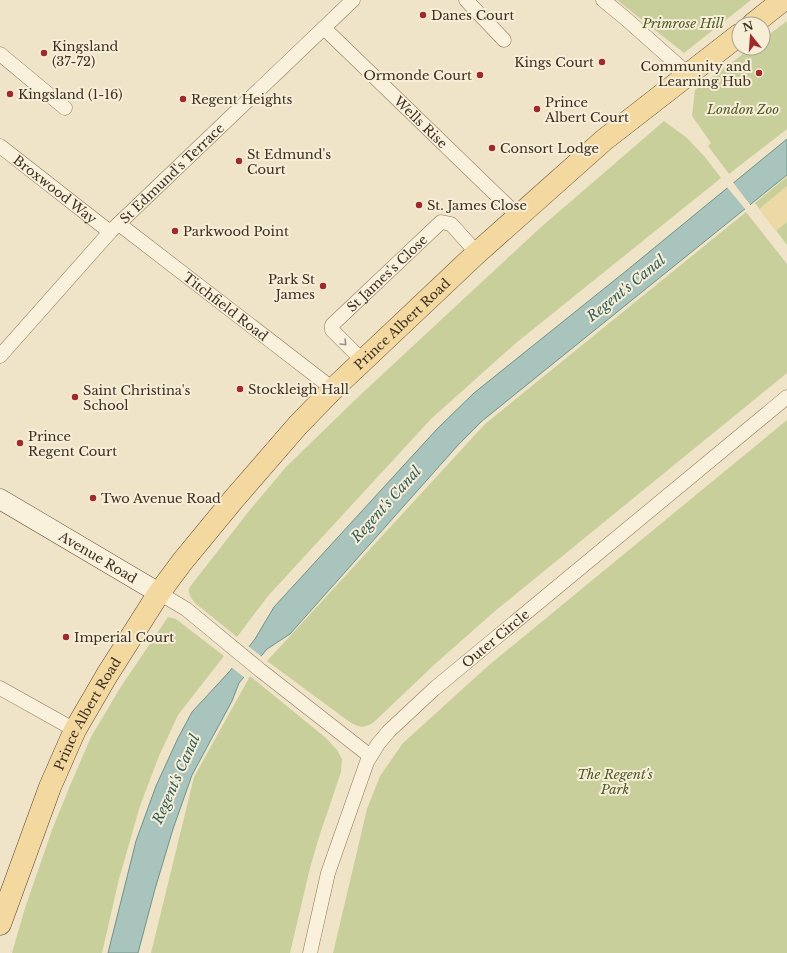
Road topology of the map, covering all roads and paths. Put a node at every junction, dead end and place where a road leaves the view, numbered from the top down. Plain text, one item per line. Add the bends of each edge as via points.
1 (353, 0) edge
2 (466, 0) edge
3 (603, 0) edge
4 (783, 0) edge
5 (763, 16) edge
6 (324, 28) junction
7 (504, 40) dead end
8 (731, 41) edge
9 (0, 54) edge
10 (688, 74) junction
11 (65, 108) dead end
12 (0, 146) edge
13 (518, 216) junction
14 (114, 228) junction
15 (477, 253) junction
16 (0, 356) edge
17 (362, 360) junction
18 (333, 388) junction
19 (787, 397) edge
20 (0, 499) edge
21 (159, 594) junction
22 (0, 688) edge
23 (75, 730) junction
24 (370, 756) junction
25 (0, 924) edge
26 (310, 953) edge

1 - 6 street, St Edmund's Terrace
2 - 7 street
3 - 10 street
4 - 5 main road
6 - 13 street, Wells Rise
6 - 14 street, St Edmund's Terrace
8 - 10 main road, Prince Albert Road
9 - 11 street
10 - 13 main road, Prince Albert Road via 604,140
12 - 14 street, Broxwood Way
13 - 15 main road, Prince Albert Road
14 - 16 street, St Edmund's Terrace
14 - 18 street, Titchfield Road
15 - 17 main road, Prince Albert Road
15 -> 17 street, St James's Close via 451,224 441,222 435,227 332,325 332,330
17 - 18 main road, Prince Albert Road
18 - 21 main road, Prince Albert Road via 233,500
19 - 24 street, Outer Circle via 434,688 389,730
20 - 21 main road, Avenue Road
21 - 23 main road, Prince Albert Road
21 - 24 street, Avenue Road via 186,609 289,694
22 - 23 street
23 - 25 main road, Prince Albert Road via 50,786
24 - 26 street, Outer Circle via 328,873

